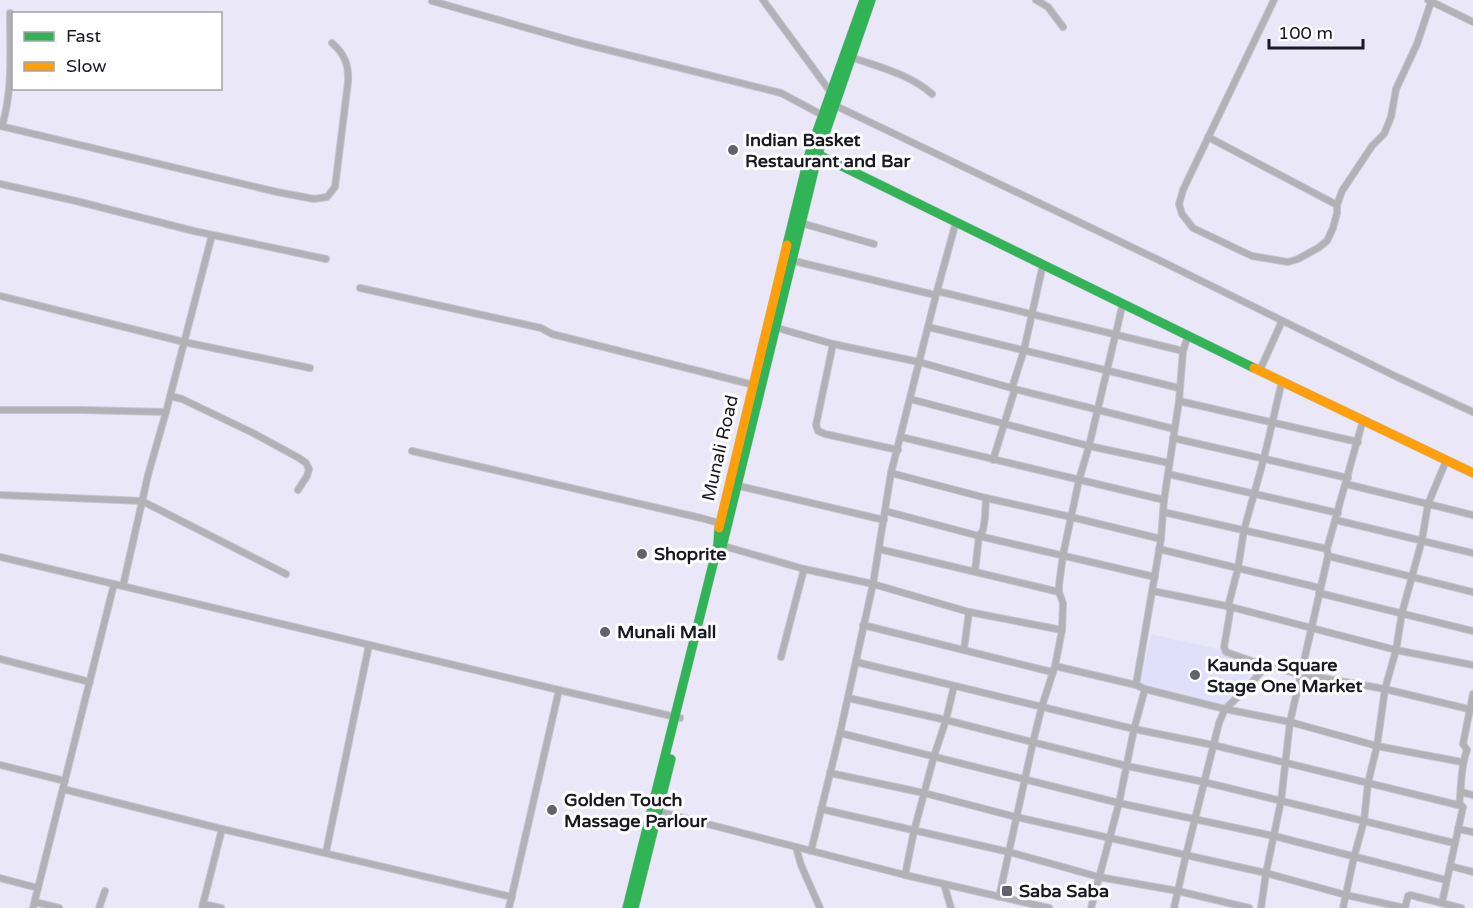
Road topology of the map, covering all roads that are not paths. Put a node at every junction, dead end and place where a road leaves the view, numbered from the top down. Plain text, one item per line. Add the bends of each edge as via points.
1 (763, 0) edge
2 (864, 0) edge
3 (871, 0) edge
4 (1036, 0) edge
5 (1274, 0) edge
6 (1430, 1) edge
7 (432, 2) edge
8 (10, 13) dead end
9 (1473, 22) edge
10 (1063, 27) dead end
11 (333, 43) dead end
12 (851, 57) junction
13 (932, 94) dead end
14 (833, 98) junction
15 (826, 117) junction
16 (1, 126) edge
17 (1208, 136) junction
18 (814, 152) junction
19 (0, 184) edge
20 (1337, 204) junction
21 (956, 222) junction
22 (801, 223) junction
23 (212, 235) junction
24 (874, 244) dead end
25 (788, 259) junction
26 (326, 260) dead end
27 (1043, 264) junction
28 (360, 288) dead end
29 (936, 293) junction
30 (0, 297) edge
31 (1123, 303) junction
32 (1031, 314) junction
33 (1282, 321) junction
34 (771, 327) junction
35 (928, 327) junction
36 (1116, 334) junction
37 (1188, 336) junction
38 (184, 342) junction
39 (833, 344) junction
40 (1024, 350) junction
41 (1183, 351) junction
42 (919, 362) junction
43 (310, 368) dead end
44 (1107, 370) junction
45 (1260, 370) junction
46 (1282, 381) junction
47 (756, 386) junction
48 (1013, 388) junction
49 (1179, 388) junction
50 (170, 396) junction
51 (910, 399) junction
52 (1179, 401) junction
53 (1098, 409) junction
54 (0, 410) edge
55 (1473, 411) edge
56 (166, 412) junction
57 (1364, 420) junction
58 (1272, 422) junction
59 (1004, 423) junction
60 (1174, 429) junction
61 (901, 437) junction
62 (1173, 438) junction
63 (1358, 442) junction
64 (1089, 446) junction
65 (898, 450) junction
66 (412, 451) dead end
67 (1264, 458) junction
68 (993, 460) junction
69 (1446, 461) junction
70 (1169, 463) junction
71 (891, 473) junction
72 (1473, 473) edge
73 (1168, 474) junction
74 (1079, 480) junction
75 (1347, 481) junction
76 (733, 485) junction
77 (298, 490) dead end
78 (1254, 494) junction
79 (0, 495) edge
80 (986, 498) junction
81 (1164, 500) junction
82 (142, 501) junction
83 (1428, 504) junction
84 (885, 511) junction
85 (1163, 512) junction
86 (1338, 513) junction
87 (1473, 515) edge
88 (1071, 517) junction
89 (884, 520) junction
90 (1336, 520) junction
91 (719, 523) junction
92 (1244, 530) junction
93 (980, 536) junction
94 (1161, 539) junction
95 (1422, 540) junction
96 (720, 545) junction
97 (879, 549) junction
98 (1159, 549) junction
99 (1328, 552) junction
100 (1473, 553) edge
101 (1064, 555) junction
102 (0, 557) edge
103 (1238, 568) junction
104 (804, 569) junction
105 (975, 572) junction
106 (286, 574) dead end
107 (1155, 577) junction
108 (1412, 577) junction
109 (114, 584) junction
110 (873, 584) junction
111 (123, 586) junction
112 (1319, 590) junction
113 (1153, 591) junction
114 (1059, 592) junction
115 (1473, 592) edge
116 (1230, 607) junction
117 (969, 612) junction
118 (1402, 613) junction
119 (863, 625) junction
120 (1311, 627) junction
121 (1062, 630) junction
122 (1473, 631) edge
123 (369, 645) junction
124 (964, 649) junction
125 (1396, 650) junction
126 (781, 657) dead end
127 (0, 659) edge
128 (856, 663) junction
129 (1266, 666) junction
130 (1473, 666) edge
131 (1054, 669) junction
132 (1300, 674) junction
133 (90, 682) junction
134 (1136, 685) junction
135 (954, 686) junction
136 (1144, 689) junction
137 (1385, 689) junction
138 (559, 690) junction
139 (1473, 694) edge
140 (848, 698) junction
141 (1042, 706) junction
142 (1225, 709) junction
143 (1471, 709) edge
144 (677, 717) junction
145 (946, 720) junction
146 (1290, 722) junction
147 (1134, 729) junction
148 (840, 733) junction
149 (1033, 742) junction
150 (1213, 745) junction
151 (1377, 746) junction
152 (1470, 750) edge
153 (934, 756) junction
154 (1462, 762) junction
155 (1286, 763) junction
156 (0, 765) edge
157 (1127, 766) junction
158 (830, 772) junction
159 (1024, 780) junction
160 (65, 781) junction
161 (1204, 782) junction
162 (1368, 783) junction
163 (63, 789) junction
164 (1461, 792) junction
165 (924, 793) junction
166 (1473, 795) edge
167 (1281, 801) junction
168 (1119, 803) junction
169 (1459, 805) junction
170 (821, 809) junction
171 (654, 811) junction
172 (1016, 817) junction
173 (1195, 820) junction
174 (1364, 821) junction
175 (222, 829) junction
176 (1458, 829) junction
177 (914, 831) junction
178 (1473, 832) edge
179 (1274, 836) junction
180 (1110, 838) junction
181 (1454, 843) junction
182 (796, 847) junction
183 (811, 851) junction
184 (326, 852) junction
185 (1009, 852) junction
186 (1186, 855) junction
187 (1354, 857) junction
188 (1450, 866) junction
189 (1473, 872) edge
190 (1266, 873) junction
191 (905, 875) junction
192 (1099, 876) junction
193 (0, 878) edge
194 (1446, 880) junction
195 (944, 884) junction
196 (38, 888) junction
197 (105, 891) dead end
198 (1178, 891) junction
199 (1346, 895) junction
200 (512, 897) junction
201 (999, 897) junction
202 (1442, 903) junction
203 (34, 905) edge
204 (203, 906) edge
205 (59, 908) edge
206 (99, 908) edge
207 (221, 908) edge
208 (509, 908) edge
209 (627, 908) edge
210 (634, 908) edge
211 (820, 908) edge
212 (951, 908) edge
213 (1049, 908) edge
214 (1091, 908) edge
215 (1174, 908) edge
216 (1248, 908) edge
217 (1261, 908) edge
218 (1343, 908) edge
219 (1461, 908) edge

1 - 14 street
2 - 14 main road, Munali Road
3 - 12 main road, Munali Road
4 - 10 street via 1048,7
5 - 17 street
6 - 9 street
6 - 20 street via 1417,44 1396,89 1392,117 1384,134 1345,185
7 - 15 street via 781,93
8 - 16 street via 7,101
11 - 16 street via 344,57 349,73 335,187 327,197 314,199 277,192
12 - 13 street via 911,79
12 - 14 main road, Munali Road
14 - 15 main road, Munali Road
14 - 33 street
15 - 18 main road, Munali Road
17 - 20 street
17 - 20 street via 1179,204 1193,228 1252,256 1288,262 1327,241
18 - 21 main road
18 - 22 main road, Munali Road
18 - 25 main road, Munali Road
19 - 23 street
21 - 27 main road
21 - 29 street
22 - 24 street
22 - 25 main road, Munali Road
23 - 26 street
23 - 38 street
25 - 29 street
25 - 34 main road, Munali Road
27 - 31 main road
27 - 32 street
28 - 47 street via 541,328
29 - 32 street
29 - 35 street
30 - 38 street
31 - 36 street
31 - 37 main road
32 - 36 street
32 - 40 street
33 - 45 street
33 - 55 street
34 - 39 street
34 - 47 main road, Munali Road
35 - 40 street
35 - 42 street
36 - 41 street
36 - 44 street
37 - 41 street
37 - 45 main road
38 - 43 street
38 - 50 street
39 - 42 street
39 - 65 street via 818,431
40 - 44 street
40 - 48 street
41 - 49 street
42 - 48 street
42 - 51 street
44 - 49 street
44 - 53 street
45 - 46 main road
46 - 57 main road
46 - 58 street
47 - 76 main road, Munali Road
48 - 53 street
48 - 59 street
49 - 52 street
50 - 56 street
50 - 77 street via 253,433 306,463 307,476
51 - 59 street
51 - 61 street
52 - 58 street
52 - 60 street
53 - 60 street
53 - 64 street
54 - 56 street
56 - 82 street
57 - 63 street
57 - 69 main road
58 - 63 street
58 - 67 street
59 - 64 street
59 - 68 street
60 - 62 street
61 - 65 street
61 - 68 street
62 - 67 street
62 - 70 street
63 - 75 street
64 - 70 street
64 - 74 street
65 - 71 street
66 - 91 street
67 - 75 street
67 - 78 street
68 - 74 street
69 - 72 main road
69 - 83 street
70 - 73 street
71 - 80 street
71 - 84 street
73 - 78 street
73 - 81 street
74 - 81 street
74 - 88 street
75 - 83 street
75 - 86 street
76 - 89 street
76 - 91 main road, Munali Road
76 - 96 main road, Munali Road
78 - 86 street
78 - 92 street
79 - 82 street
80 - 88 street
80 - 93 street
81 - 85 street
82 - 106 street
82 - 111 street
83 - 87 street
83 - 95 street
84 - 89 street
84 - 93 street
85 - 92 street
85 - 94 street
86 - 90 street
88 - 94 street
88 - 101 street
89 - 97 street
90 - 95 street
90 - 99 street
91 - 96 main road, Munali Road
92 - 99 street
92 - 103 street
93 - 101 street
93 - 105 street
94 - 98 street
95 - 100 street
95 - 108 street
96 - 104 street
96 - 144 main road, Munali Road
97 - 105 street
97 - 110 street
98 - 103 street
98 - 107 street
99 - 108 street
99 - 112 street
101 - 107 street
101 - 114 street
102 - 109 street
103 - 112 street
103 - 116 street
104 - 110 street
104 - 126 street
105 - 114 street
107 - 113 street
108 - 115 street
108 - 118 street
109 - 111 street
109 - 133 street
110 - 117 street
110 - 119 street
111 - 123 street
112 - 118 street
112 - 120 street
113 - 116 street
113 - 134 street
114 - 121 street via 1063,603
116 - 120 street
116 - 129 street via 1226,652
117 - 121 street
117 - 124 street
118 - 122 street
118 - 125 street
119 - 124 street
119 - 128 street
120 - 125 street
120 - 132 street
121 - 131 street
123 - 138 street
123 - 184 street
124 - 131 street
125 - 130 street
125 - 137 street
127 - 133 street
128 - 135 street
128 - 140 street
129 - 132 street
129 - 142 street
131 - 134 street
131 - 141 street
132 - 137 street
132 - 146 street
133 - 160 street
134 - 136 street
135 - 141 street
135 - 145 street
136 - 142 street
136 - 147 street
137 - 143 street
137 - 151 street
138 - 144 street
138 - 200 street
139 - 143 street
140 - 145 street
140 - 148 street
141 - 147 street
141 - 149 street
142 - 146 street
142 - 150 street
143 - 152 street via 1463,745
144 - 171 main road, Munali Road
145 - 149 street
145 - 153 street
146 - 151 street
146 - 155 street
147 - 150 street
147 - 157 street
148 - 153 street
148 - 158 street
149 - 157 street
149 - 159 street
150 - 155 street
150 - 161 street
151 - 154 street
151 - 162 street
152 - 154 street
153 - 159 street
153 - 165 street
154 - 164 street
155 - 162 street
155 - 167 street
156 - 160 street
157 - 161 street
157 - 168 street
158 - 165 street
158 - 170 street
159 - 168 street
159 - 172 street
160 - 163 street
161 - 167 street
161 - 173 street
162 - 169 street
162 - 174 street
163 - 175 street
163 - 196 street
164 - 166 street
164 - 169 street
165 - 172 street
165 - 177 street
167 - 174 street
167 - 179 street
168 - 173 street
168 - 180 street
169 - 176 street via 1463,807
170 - 177 street
170 - 183 street
171 - 182 street
171 - 209 main road, Munali Road
171 - 210 main road, Munali Road
172 - 180 street
172 - 185 street
173 - 179 street
173 - 186 street
174 - 181 street
174 - 187 street
175 - 184 street
175 - 204 street
176 - 178 street
176 - 181 street
177 - 185 street
177 - 191 street
179 - 187 street
179 - 190 street
180 - 186 street
180 - 192 street
181 - 188 street
182 - 183 street
182 - 211 street
183 - 191 street
184 - 200 street
185 - 192 street
185 - 201 street
186 - 190 street
186 - 198 street
187 - 194 street
187 - 199 street
188 - 189 street
188 - 194 street
190 - 199 street
190 - 217 street
191 - 195 street
192 - 198 street
192 - 214 street
193 - 196 street
194 - 202 street
195 - 201 street
195 - 212 street
196 - 203 street
197 - 206 street
198 - 215 street
198 - 216 street
199 - 202 street via 1405,908 1410,895
199 - 218 street
200 - 208 street
201 - 213 street
202 - 219 street
203 - 205 street
204 - 207 street

